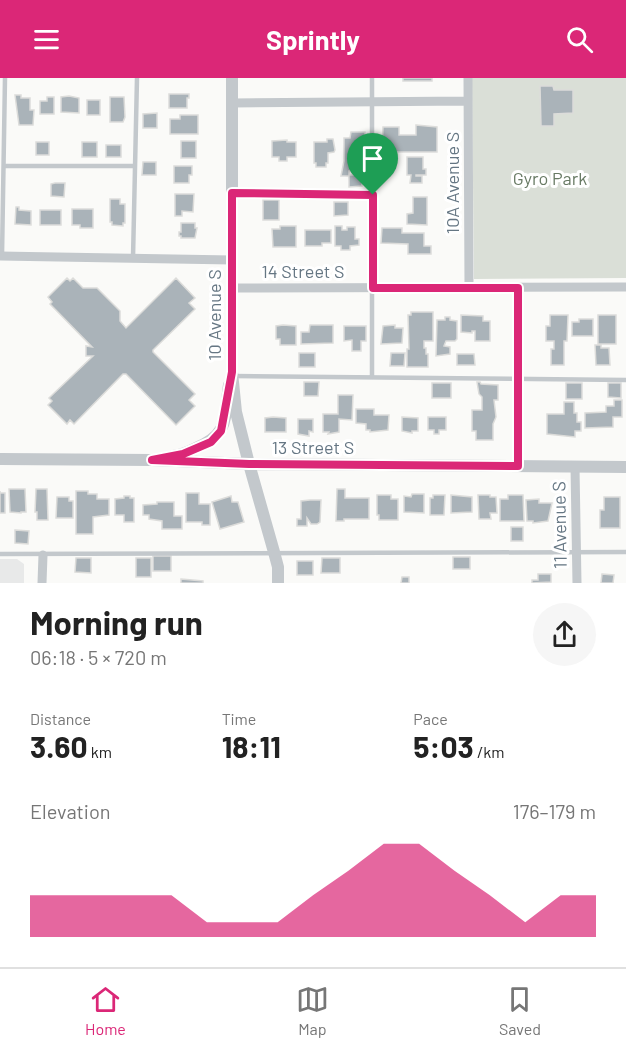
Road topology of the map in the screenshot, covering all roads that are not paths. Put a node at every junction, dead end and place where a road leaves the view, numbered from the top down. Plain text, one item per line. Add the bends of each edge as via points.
1 (5, 78) edge
2 (137, 78) edge
3 (232, 78) edge
4 (372, 78) edge
5 (468, 78) edge
6 (468, 101) junction
7 (372, 102) junction
8 (232, 103) junction
9 (4, 166) junction
10 (135, 166) junction
11 (232, 193) junction
12 (373, 195) junction
13 (1, 256) edge
14 (133, 258) junction
15 (232, 260) junction
16 (469, 287) junction
17 (626, 287) edge
18 (232, 288) junction
19 (373, 288) junction
20 (518, 288) junction
21 (232, 374) junction
22 (372, 377) junction
23 (518, 378) junction
24 (626, 380) edge
25 (0, 459) edge
26 (152, 460) junction
27 (249, 464) junction
28 (518, 466) junction
29 (575, 467) junction
30 (626, 467) edge
31 (274, 552) junction
32 (576, 552) junction
33 (626, 552) edge
34 (0, 554) edge
35 (43, 555) junction
36 (42, 583) edge
37 (278, 583) edge
38 (577, 583) edge

1 - 9 lane
2 - 10 lane
3 - 8 street, 10 Avenue S
4 - 7 lane
5 - 6 street, 10A Avenue S
6 - 7 street
6 - 16 street, 10A Avenue S
7 - 8 street
7 - 12 lane
8 - 11 street, 10 Avenue S
9 - 10 lane
9 - 13 lane
10 - 14 lane
11 - 12 lane
11 - 15 street, 10 Avenue S
12 - 19 lane
13 - 14 street
14 - 15 street
15 - 18 street, 10 Avenue S
16 - 19 street, 14 Street S
16 - 20 street, 14 Street S
17 - 20 street, 14 Street S
18 - 19 street, 14 Street S
18 - 21 street, 10 Avenue S
19 - 22 lane
20 - 23 street
21 - 22 lane
21 - 26 street via 221,431 211,442 183,454
21 - 27 street, 10 Avenue S via 236,412
22 - 23 lane
23 - 24 lane
23 - 28 street
25 - 26 street, 13 Street S
26 - 27 street, 13 Street S
27 - 28 street, 13 Street S
27 - 31 street, 10 Avenue S
28 - 29 street, 13 Street S
29 - 30 street, 13 Street S
29 - 32 street, 11 Avenue S
31 - 32 lane
31 - 35 lane
31 - 37 street, 10 Avenue S
32 - 33 lane
32 - 38 street, 11 Avenue S
34 - 35 lane
35 - 36 street

